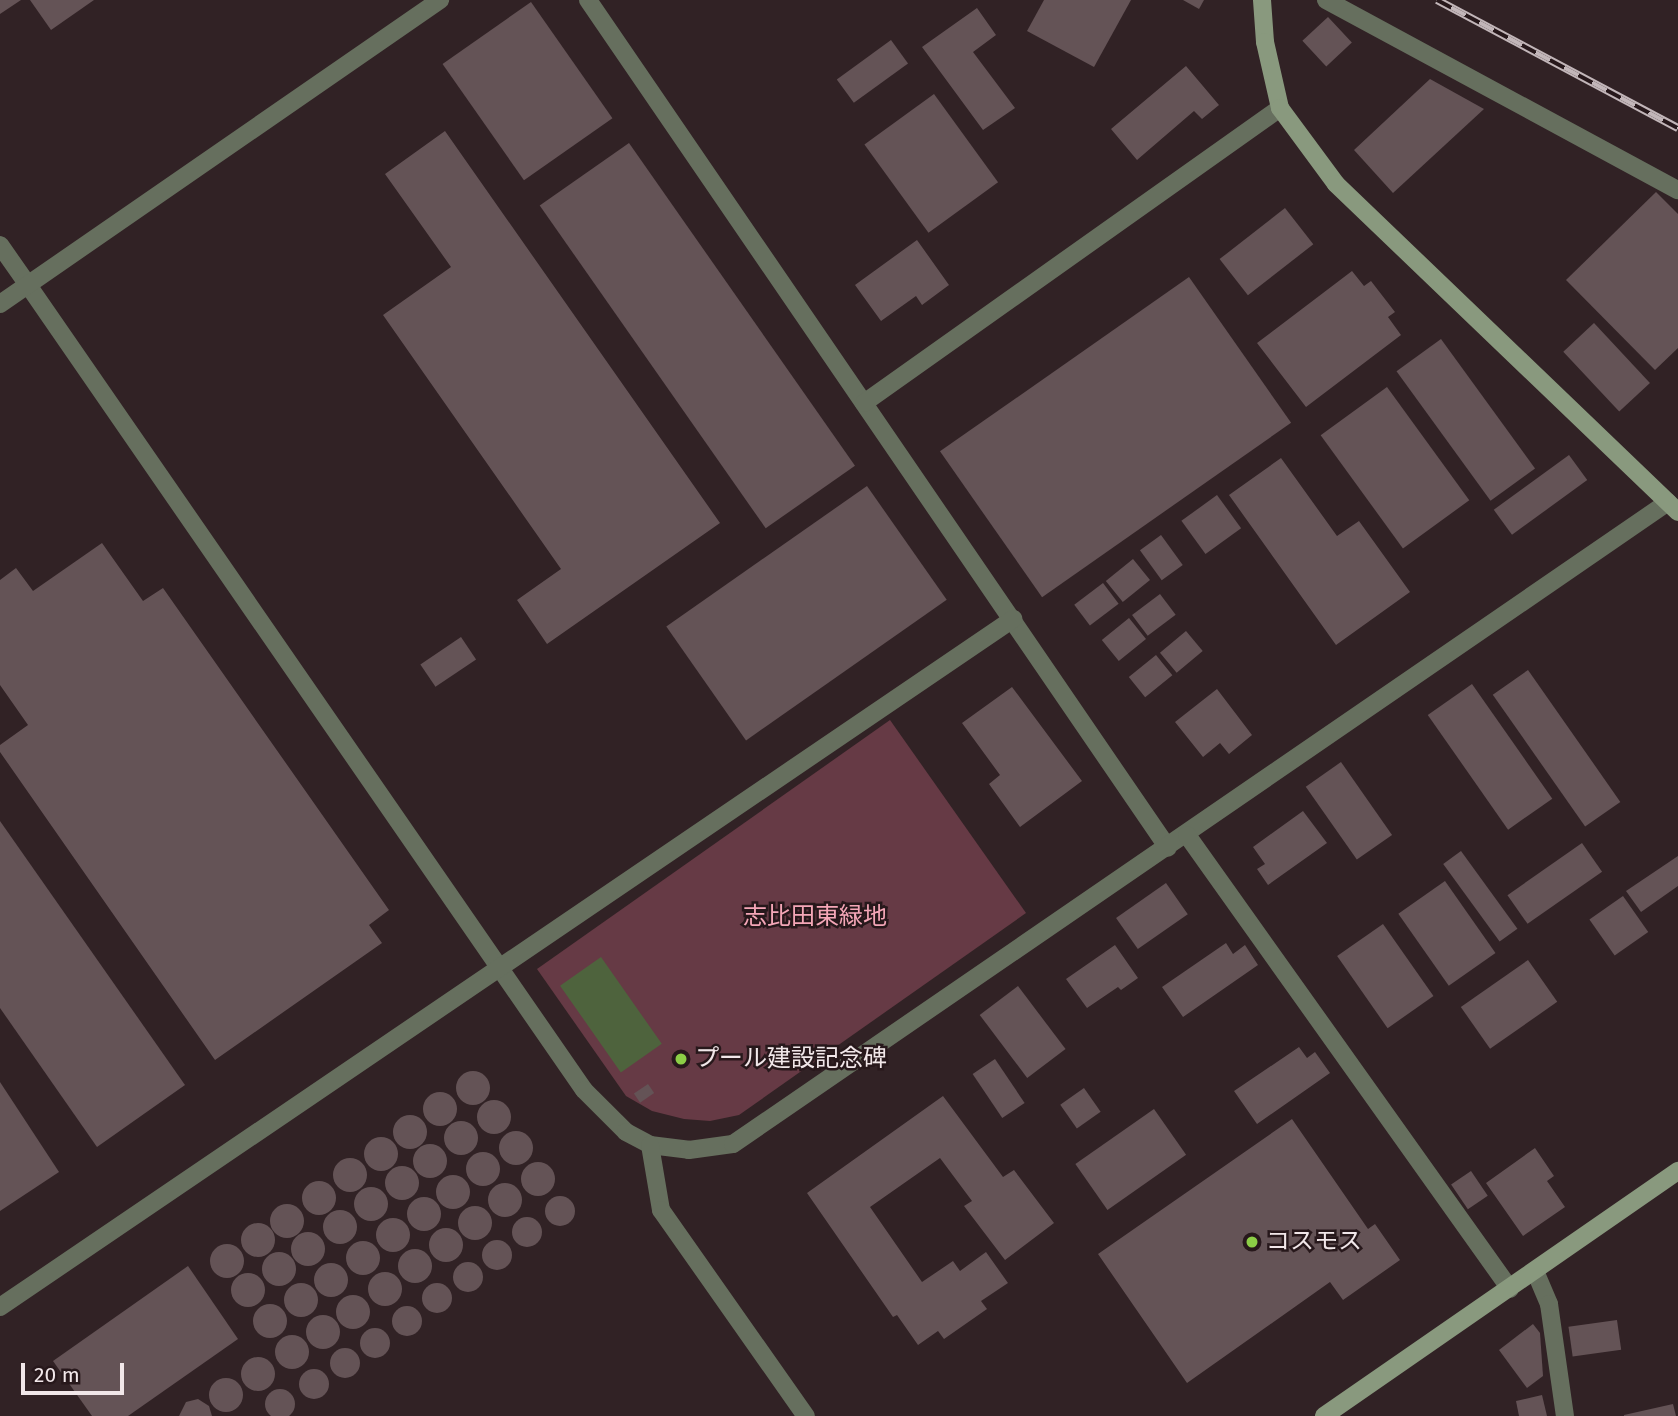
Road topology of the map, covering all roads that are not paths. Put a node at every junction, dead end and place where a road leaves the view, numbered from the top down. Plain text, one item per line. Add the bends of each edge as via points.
1 (440, 0) edge
2 (588, 0) edge
3 (1262, 0) edge
4 (1326, 0) edge
5 (1280, 108) junction
6 (1678, 190) edge
7 (0, 245) edge
8 (28, 285) junction
9 (0, 304) edge
10 (864, 403) junction
11 (1673, 507) edge
12 (1013, 619) junction
13 (1187, 835) junction
14 (1168, 848) junction
15 (500, 970) junction
16 (650, 1145) junction
17 (1678, 1171) edge
18 (1535, 1271) junction
19 (1510, 1289) junction
20 (0, 1307) edge
21 (806, 1416) edge
22 (1324, 1416) edge
23 (1565, 1416) edge

1 - 8 street
2 - 10 street
3 - 5 street via 1265,42
4 - 6 street
5 - 10 street
5 - 11 street via 1336,184
7 - 8 street
8 - 9 street
8 - 15 street
10 - 12 street
11 - 13 street
12 - 14 street
12 - 15 street
13 - 14 street
13 - 19 street
14 - 16 street via 733,1144 688,1150
15 - 16 street via 584,1090 626,1132
15 - 20 street
16 - 21 street via 661,1210
17 - 18 street
18 - 19 street
18 - 23 street via 1549,1304
19 - 22 street

